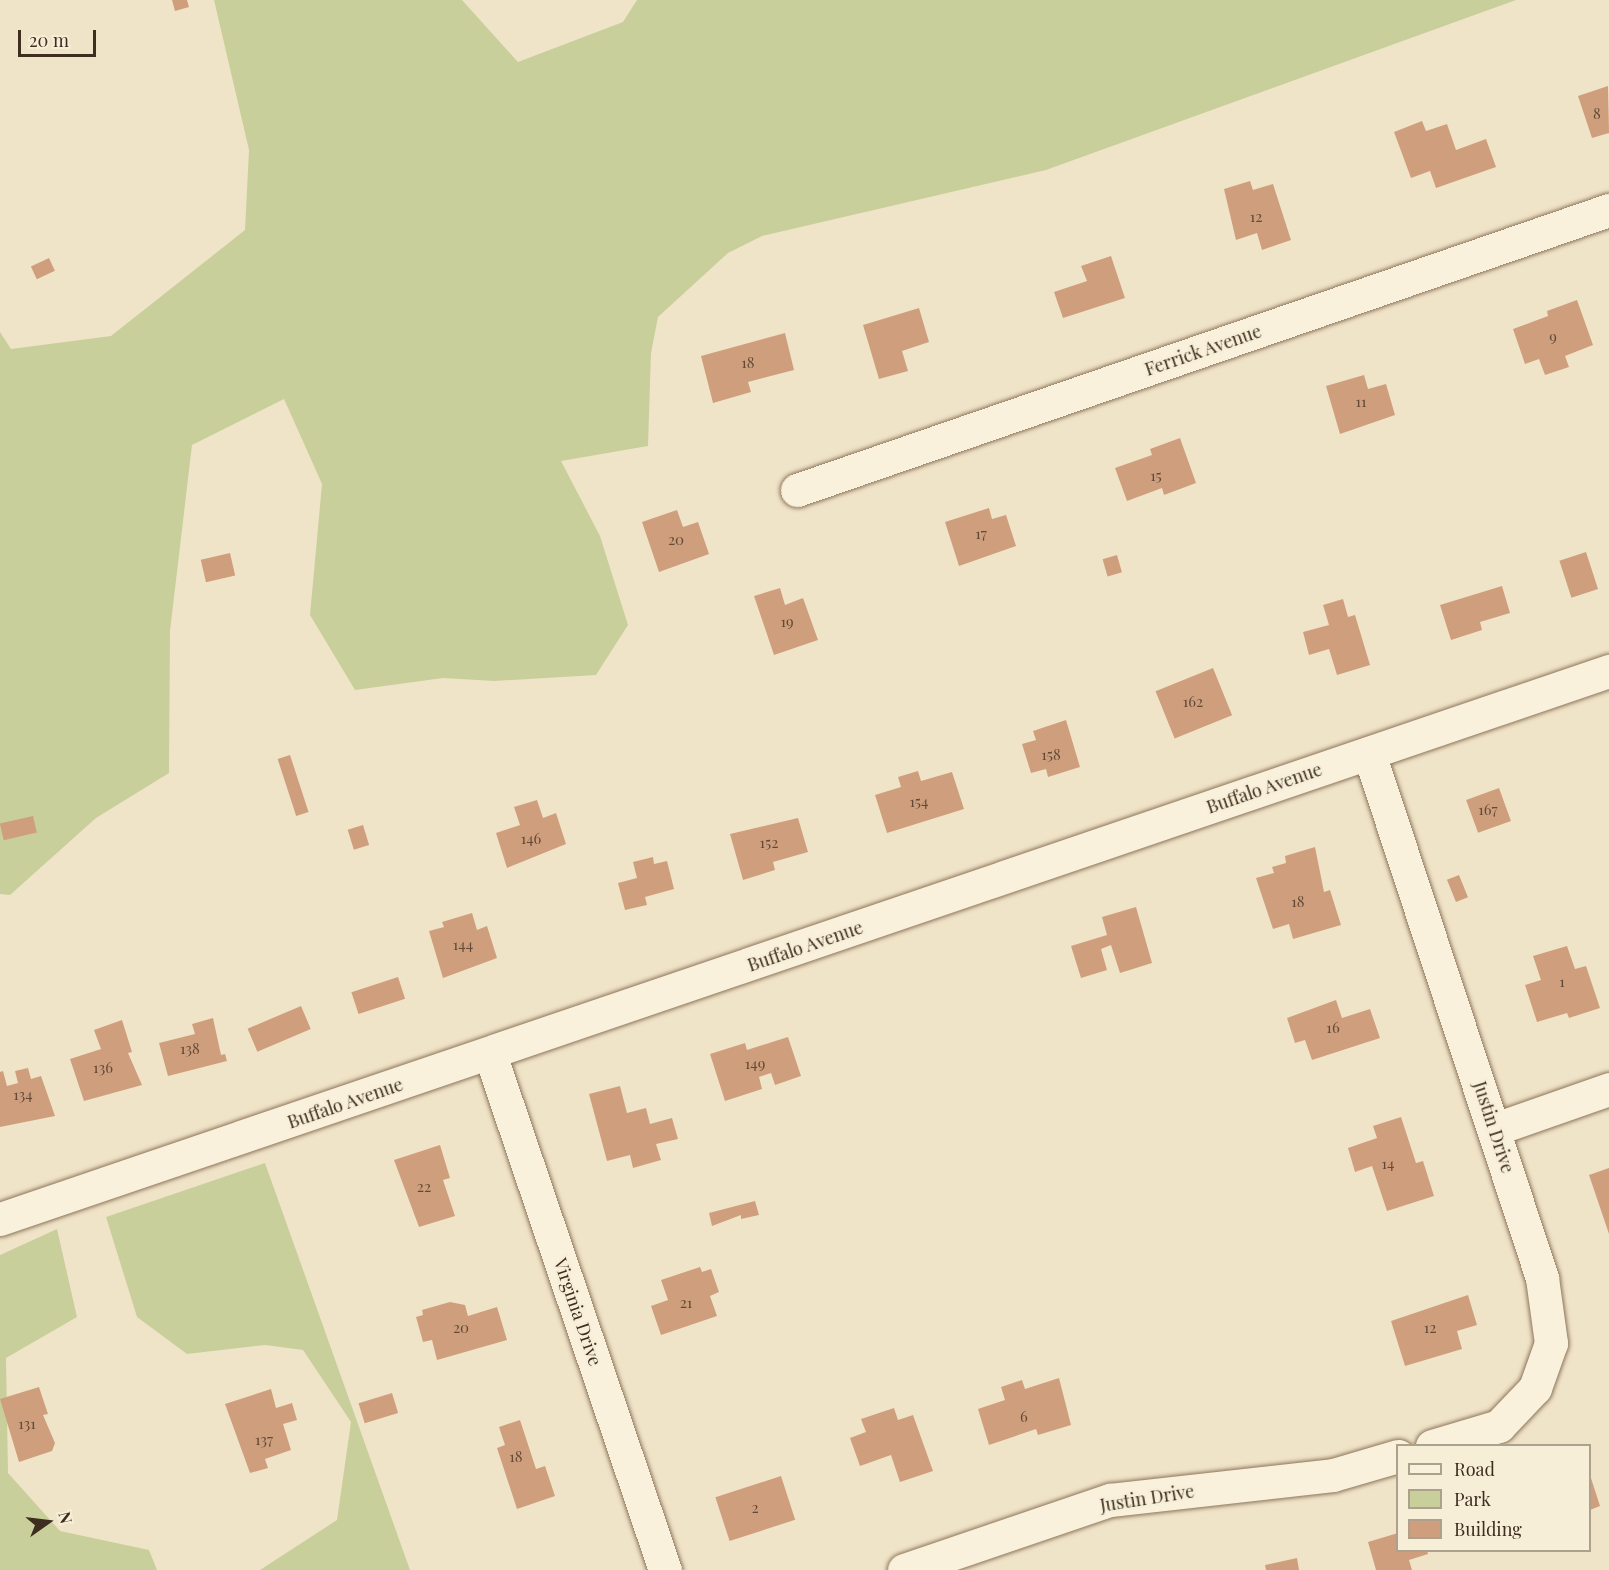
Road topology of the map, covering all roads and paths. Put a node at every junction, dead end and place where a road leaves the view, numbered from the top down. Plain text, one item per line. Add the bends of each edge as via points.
1 (1609, 210) edge
2 (797, 490) dead end
3 (1609, 671) edge
4 (1369, 753) junction
5 (490, 1054) junction
6 (1609, 1089) edge
7 (1495, 1129) junction
8 (0, 1220) edge
9 (1439, 1444) edge
10 (1396, 1457) edge
11 (665, 1570) edge
12 (904, 1570) edge

1 - 2 street, Ferrick Avenue
3 - 4 street, Buffalo Avenue
4 - 5 street, Buffalo Avenue
4 - 7 street, Justin Drive
5 - 8 street, Buffalo Avenue
5 - 11 street, Virginia Drive
6 - 7 street
7 - 9 street, Justin Drive via 1542,1278 1551,1343 1535,1388 1499,1426
10 - 12 street, Justin Drive via 1333,1475 1110,1500

